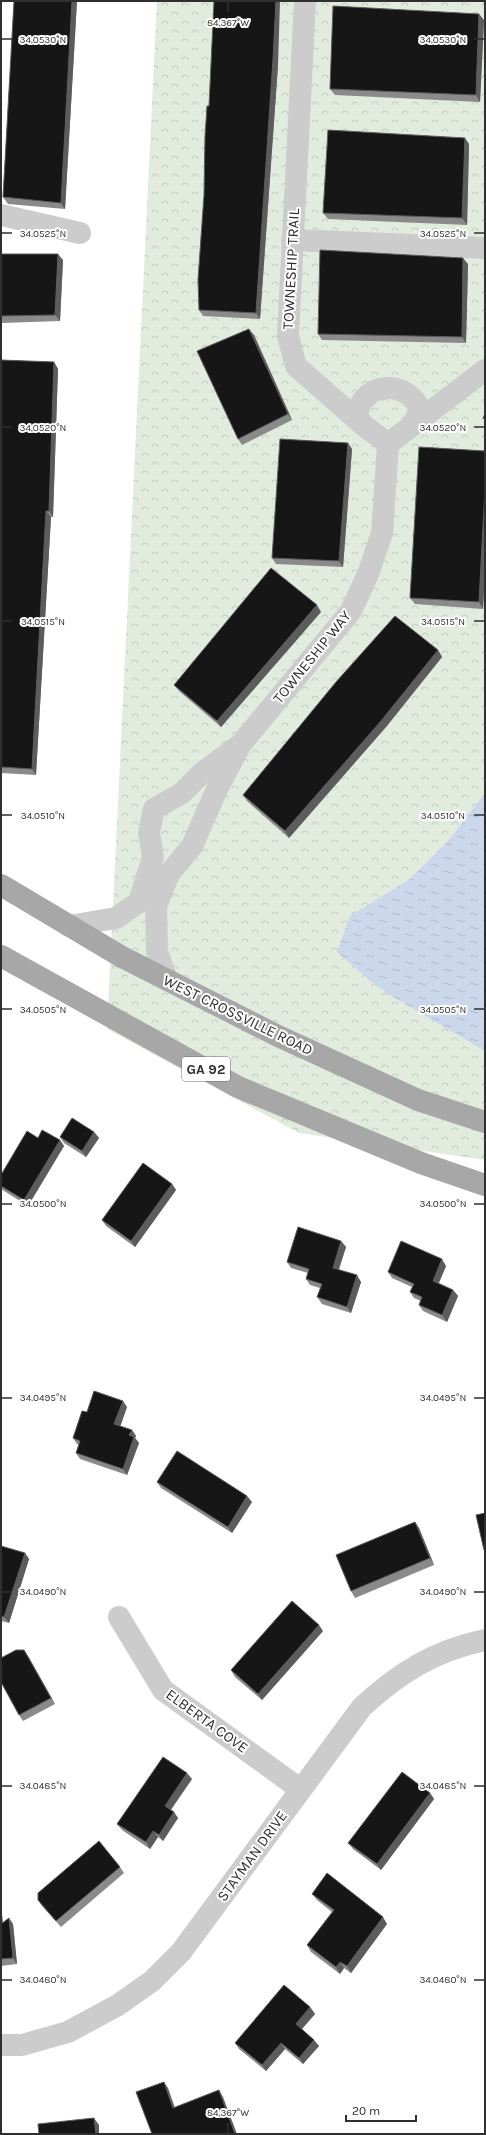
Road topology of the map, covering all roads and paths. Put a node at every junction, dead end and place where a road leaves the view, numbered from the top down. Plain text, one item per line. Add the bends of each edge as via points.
1 (305, 1) edge
2 (1, 215) edge
3 (80, 233) dead end
4 (292, 240) junction
5 (485, 248) edge
6 (485, 370) edge
7 (414, 423) junction
8 (362, 424) junction
9 (388, 444) junction
10 (241, 744) junction
11 (1, 885) edge
12 (147, 904) junction
13 (69, 926) junction
14 (1, 956) edge
15 (167, 980) junction
16 (485, 1122) edge
17 (485, 1185) edge
18 (118, 1617) dead end
19 (485, 1640) edge
20 (300, 1789) junction
21 (1, 2045) edge

1 - 4 street, TOWNESHIP TRAIL
2 - 3 street
4 - 5 street
4 - 8 street, TOWNESHIP TRAIL via 288,336 296,366
6 - 7 street
7 - 8 street via 420,409 415,399 398,390 381,388 368,394 359,404 357,416
7 - 9 street
8 - 9 street, TOWNESHIP TRAIL
9 - 10 street, TOWNESHIP WAY via 382,533 368,574 350,611
10 - 12 street, TOWNESHIP WAY via 217,789 192,846
10 - 12 street, TOWNESHIP WAY via 203,772 182,793 154,809 149,833 153,856
11 - 13 main road, WEST CROSSVILLE ROAD
12 - 13 street via 116,918
12 - 15 street via 157,951
13 - 15 main road, WEST CROSSVILLE ROAD via 122,958
14 - 17 main road, GA 92 via 238,1087 421,1163
15 - 16 main road, WEST CROSSVILLE ROAD via 278,1036 418,1100
18 - 20 street, ELBERTA COVE via 163,1690
19 - 20 street, STAYMAN DRIVE via 465,1644 416,1665 387,1684 362,1707
20 - 21 street, STAYMAN DRIVE via 181,1952 152,1981 118,2005 68,2032 22,2045

